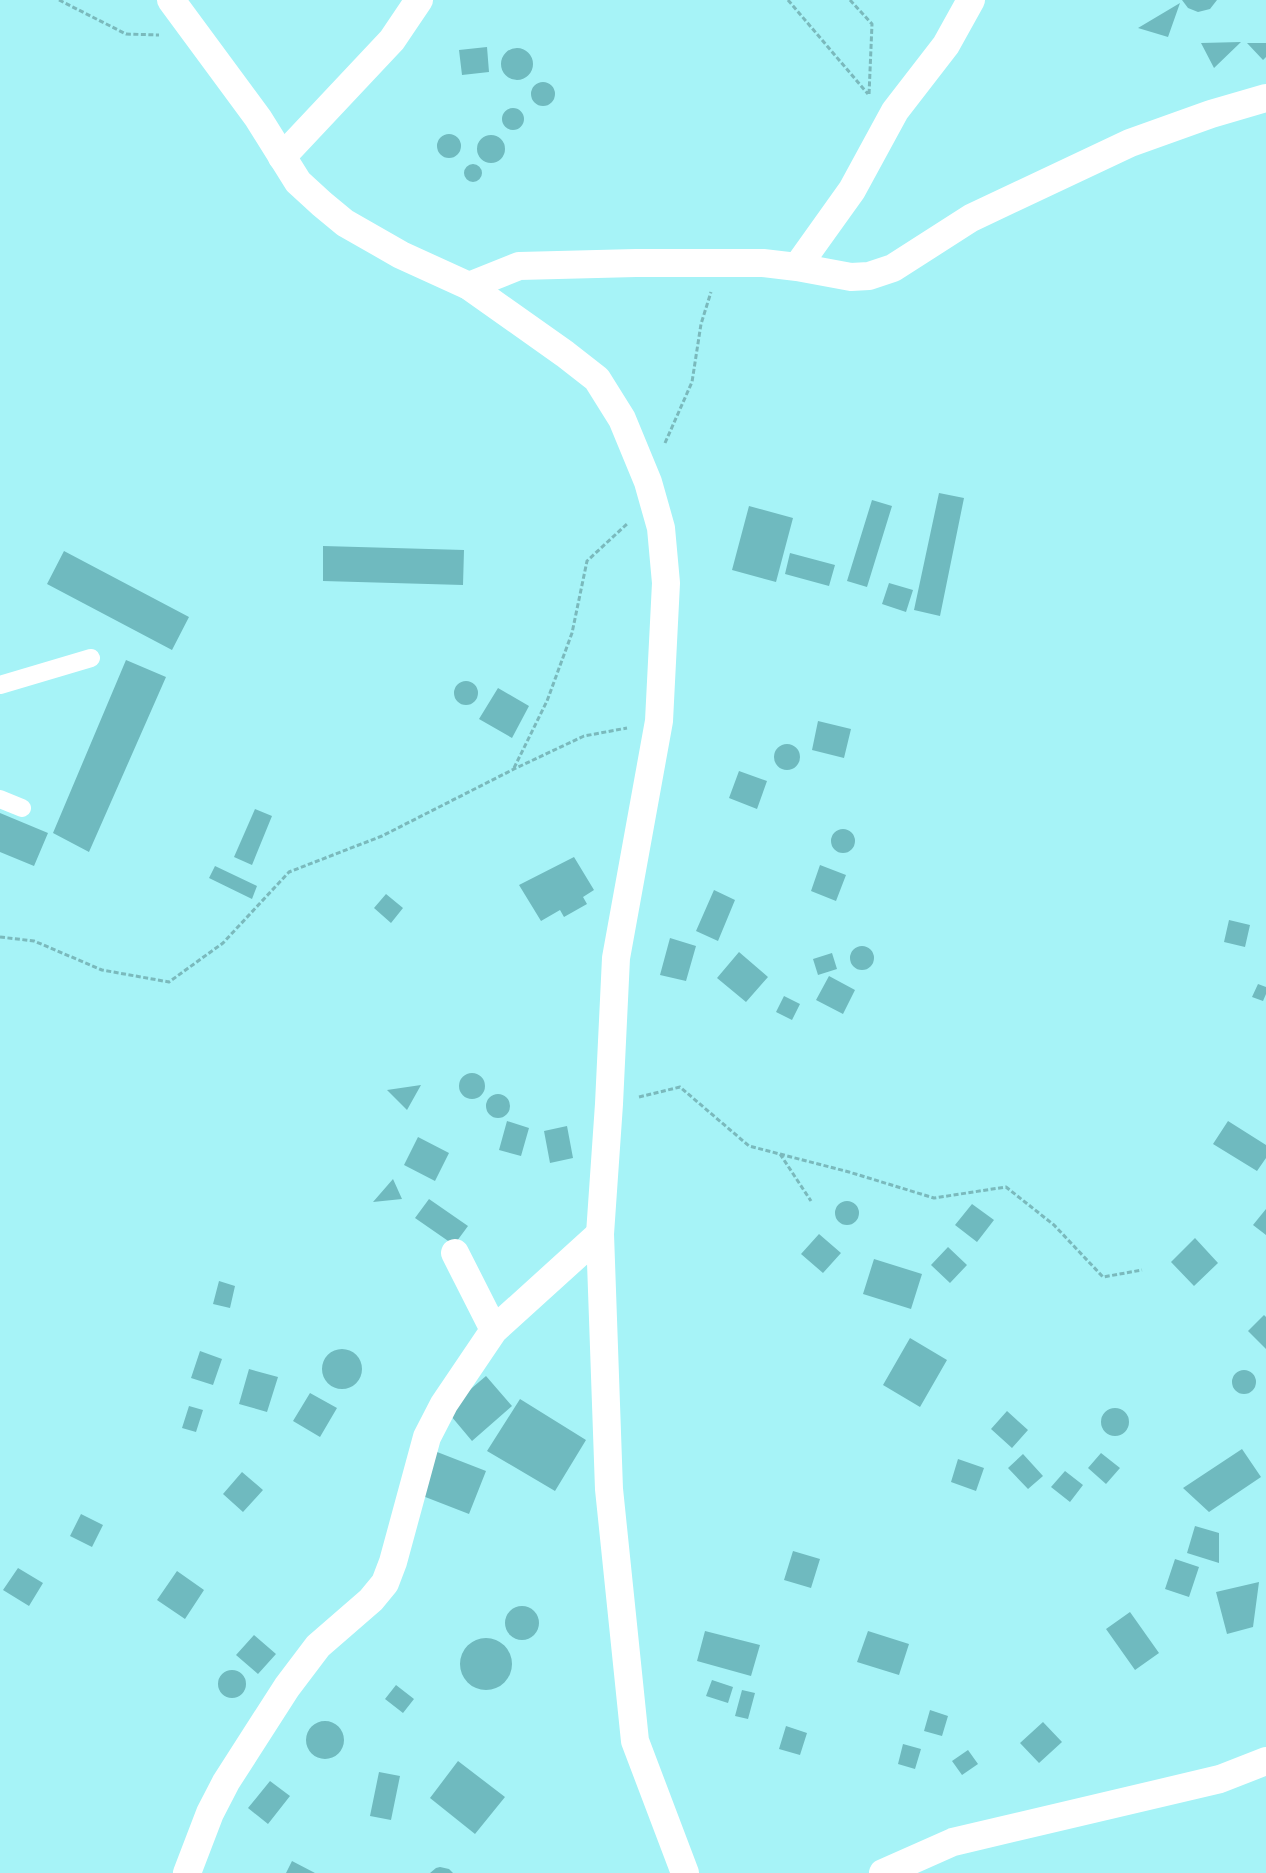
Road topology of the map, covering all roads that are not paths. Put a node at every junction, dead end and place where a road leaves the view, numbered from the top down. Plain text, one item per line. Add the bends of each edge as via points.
1 (171, 0) edge
2 (419, 0) edge
3 (971, 0) edge
4 (1266, 98) edge
5 (282, 157) junction
6 (797, 267) junction
7 (469, 286) junction
8 (91, 658) dead end
9 (0, 685) edge
10 (0, 799) edge
11 (22, 808) dead end
12 (600, 1234) junction
13 (455, 1253) dead end
14 (494, 1330) junction
15 (1266, 1761) edge
16 (187, 1873) edge
17 (685, 1873) edge
18 (883, 1873) edge

1 - 5 street via 258,118
2 - 5 street via 392,40
3 - 6 street via 946,45 895,111 852,190
4 - 6 street via 1130,143 971,218 893,268 869,276 851,277
5 - 7 street via 298,182 345,223 400,255
6 - 7 street via 721,262 519,266
7 - 12 street via 597,379 622,419 648,482 661,528 666,583 659,721 616,958
8 - 9 lane
10 - 11 lane
12 - 14 street
12 - 17 street via 609,1489 634,1741
13 - 14 street
14 - 16 street via 444,1404 427,1437 385,1583 318,1646 287,1687 226,1782
15 - 18 street via 1220,1779 953,1842

